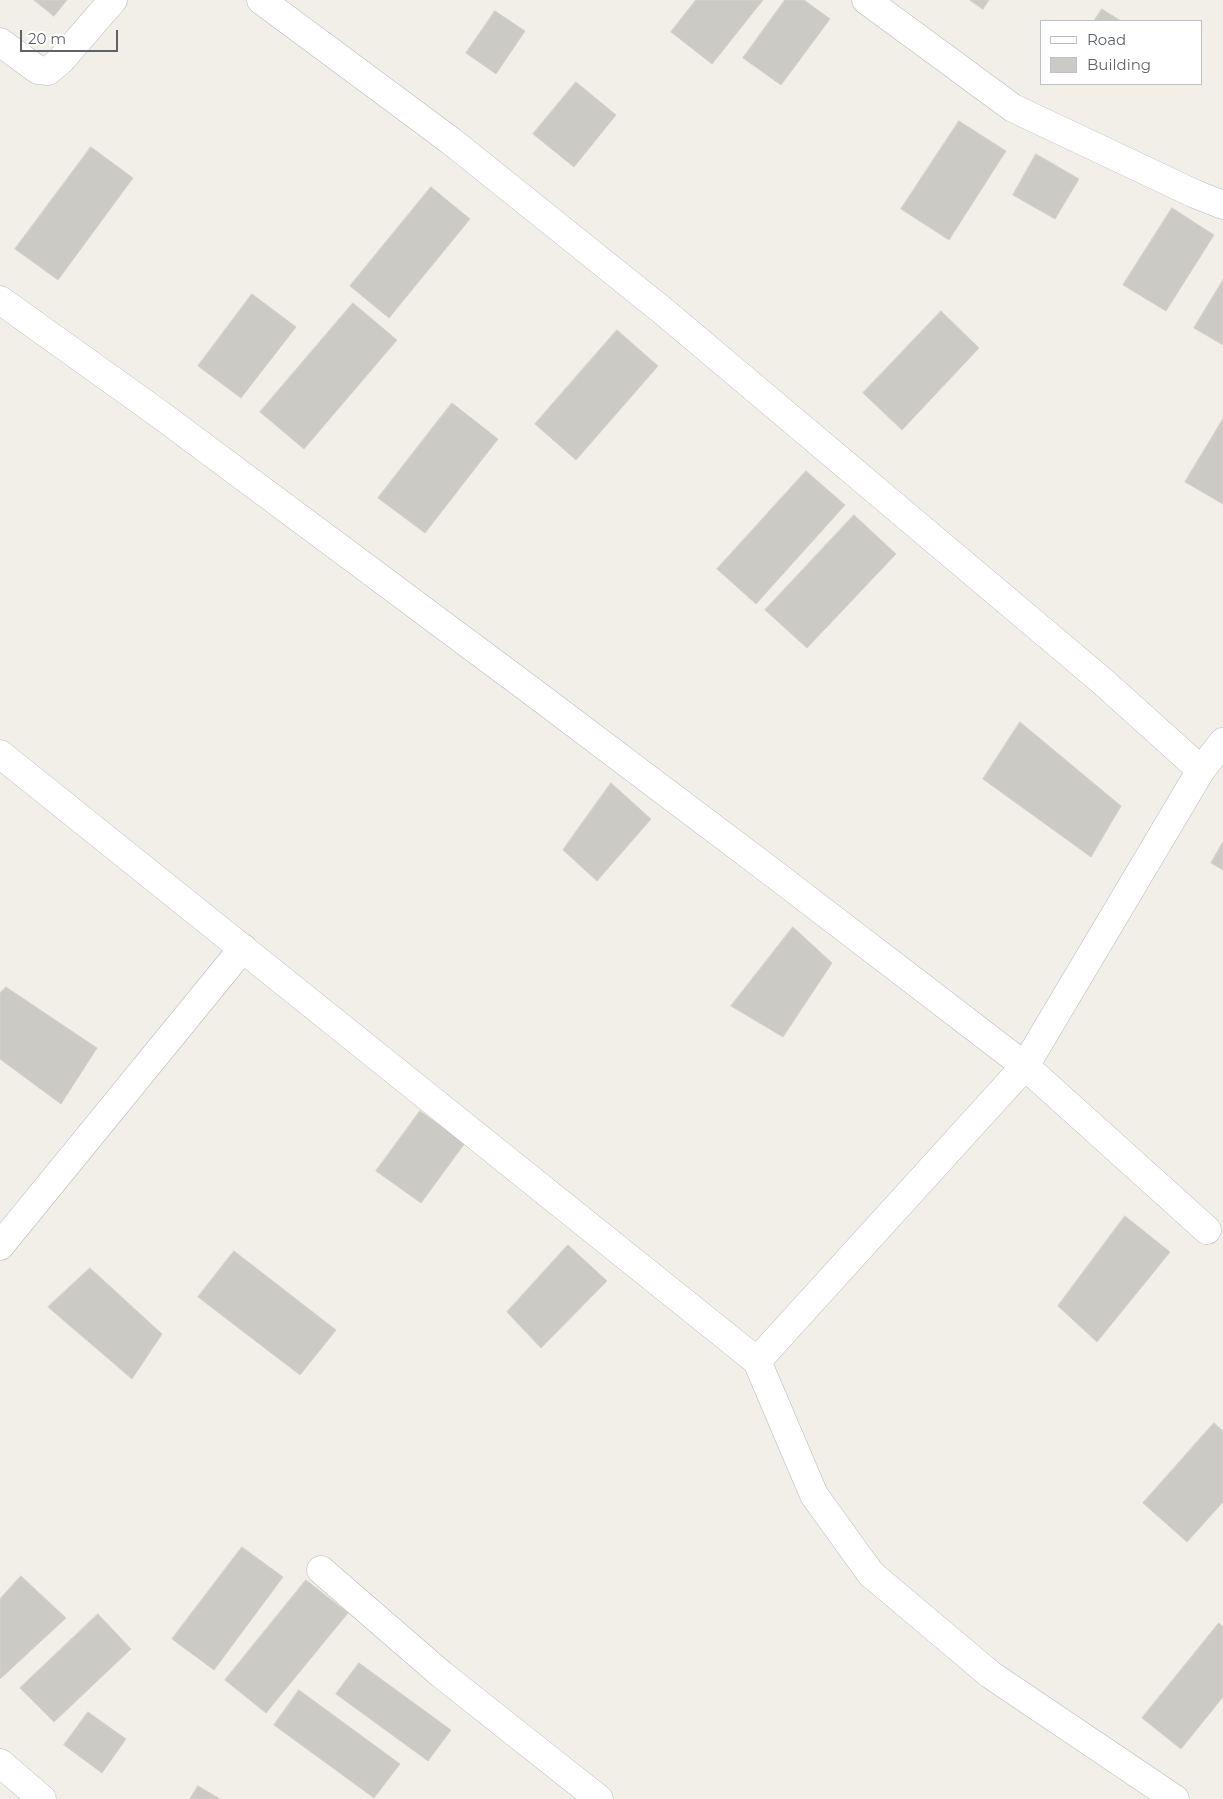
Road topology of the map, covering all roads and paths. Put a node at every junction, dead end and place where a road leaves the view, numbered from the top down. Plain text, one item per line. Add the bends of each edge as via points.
1 (113, 0) edge
2 (262, 0) edge
3 (866, 0) edge
4 (0, 42) edge
5 (1223, 205) edge
6 (0, 300) edge
7 (1223, 742) edge
8 (0, 754) edge
9 (1201, 770) junction
10 (242, 948) junction
11 (1025, 1066) junction
12 (1207, 1230) dead end
13 (0, 1246) edge
14 (757, 1361) junction
15 (321, 1570) dead end
16 (0, 1763) edge
17 (42, 1799) edge
18 (599, 1799) edge
19 (1175, 1799) edge

1 - 4 street via 48,71 38,70
2 - 9 street via 452,141 663,311 1102,680
3 - 5 street via 1013,108
6 - 11 street via 158,413 529,690
7 - 9 street
8 - 10 street
9 - 11 street
10 - 13 street
10 - 14 street
11 - 12 street
11 - 14 street
14 - 19 street via 814,1494 871,1574 991,1675
15 - 18 street via 441,1674
16 - 17 street

